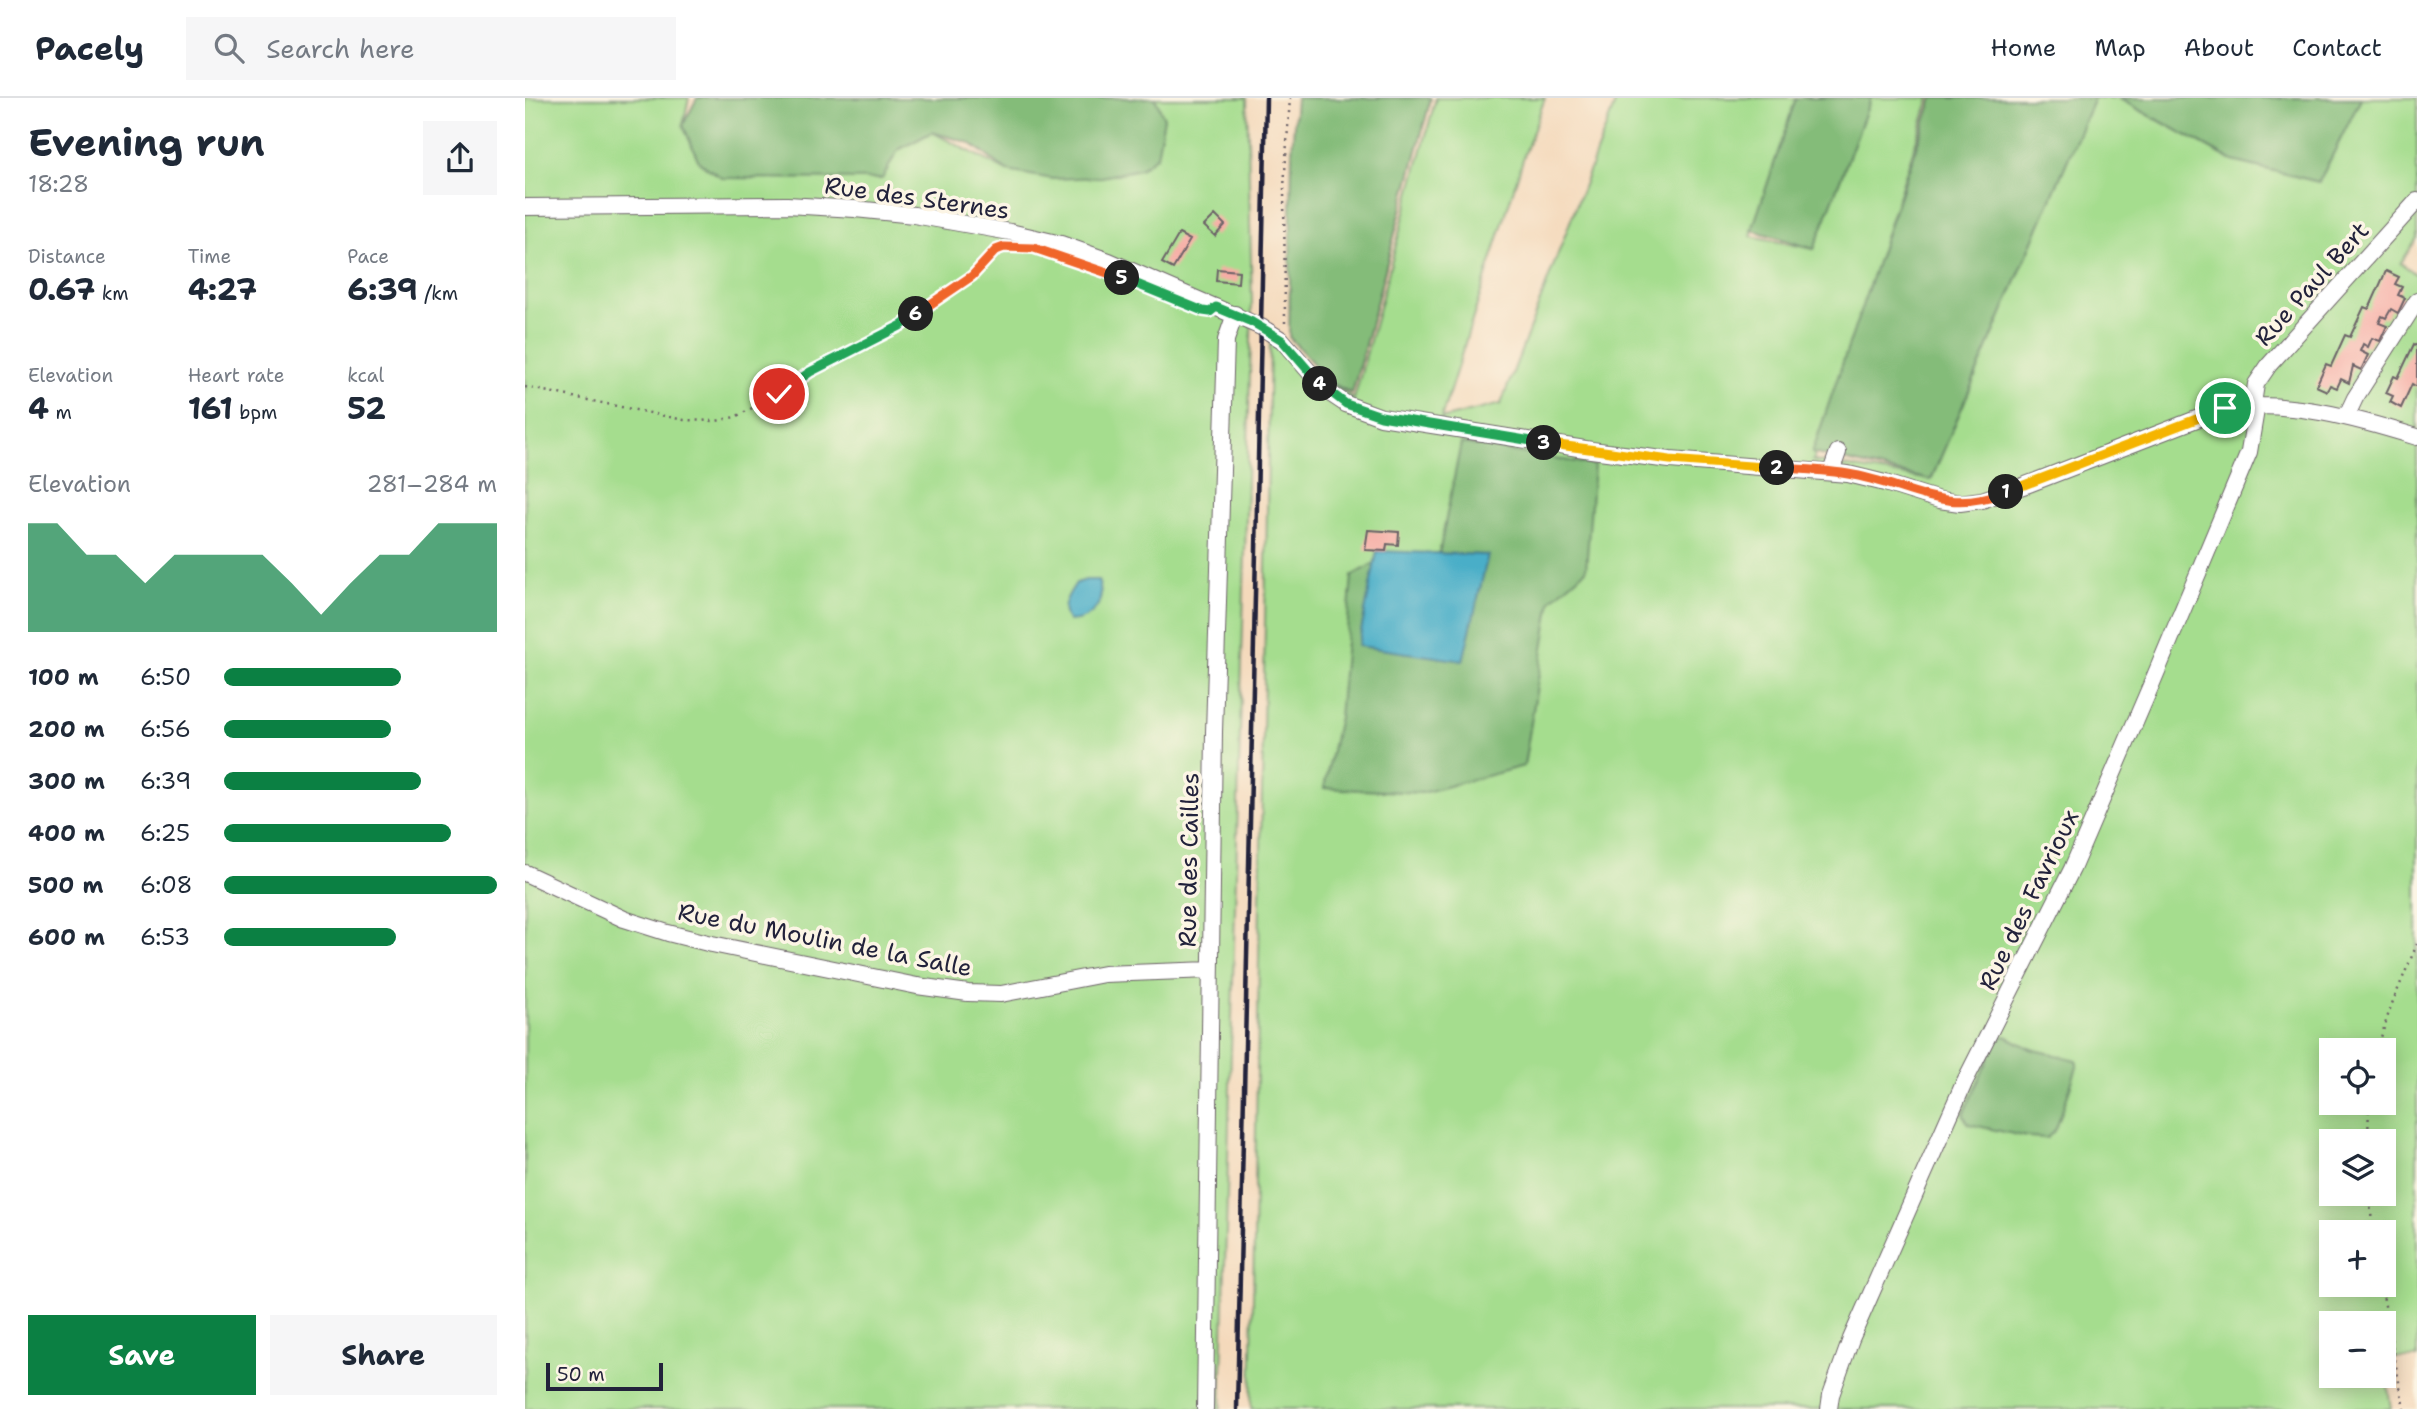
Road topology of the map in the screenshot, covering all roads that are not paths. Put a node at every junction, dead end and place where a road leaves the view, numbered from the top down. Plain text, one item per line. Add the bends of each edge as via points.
1 (2417, 201) edge
2 (525, 207) edge
3 (2417, 302) edge
4 (1235, 314) junction
5 (2255, 404) junction
6 (2346, 417) junction
7 (2417, 437) edge
8 (1838, 452) dead end
9 (1831, 472) junction
10 (525, 873) edge
11 (1210, 970) junction
12 (1205, 1409) edge
13 (1829, 1409) edge

1 - 5 street, Rue Paul Bert via 2265,371 2256,384
2 - 4 street, Rue des Sternes via 787,205 914,215 1061,244
3 - 6 street
4 - 9 street, Rue des Sternes via 1282,340 1325,390 1346,404 1381,416 1670,460
4 - 11 street, Rue des Cailles via 1226,340
5 - 6 street
5 - 9 street via 2207,413 1982,500 1939,500
5 - 13 street, Rue des Favrioux via 2249,452 2137,719 2072,869 1964,1083 1851,1339
6 - 7 street
8 - 9 street
10 - 11 street, Rue du Moulin de la Salle via 624,919 668,933 916,986 1001,994 1104,974
11 - 12 street, Rue des Cailles

